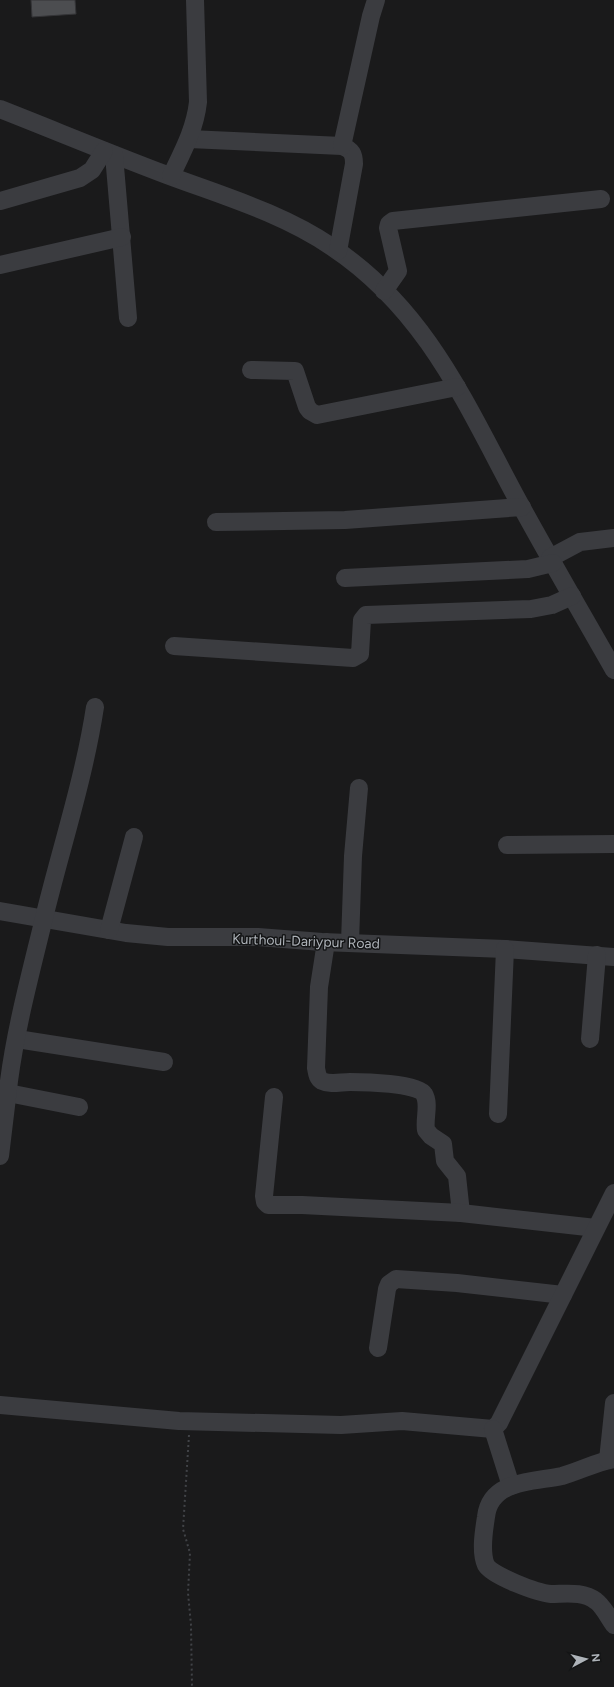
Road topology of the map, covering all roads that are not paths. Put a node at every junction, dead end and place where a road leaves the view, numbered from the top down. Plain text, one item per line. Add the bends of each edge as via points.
1 (195, 0) edge
2 (376, 0) edge
3 (0, 109) edge
4 (189, 139) junction
5 (342, 146) junction
6 (109, 153) junction
7 (171, 176) junction
8 (602, 199) dead end
9 (0, 201) edge
10 (122, 237) junction
11 (338, 251) junction
12 (0, 266) edge
13 (384, 291) junction
14 (128, 318) dead end
15 (252, 370) dead end
16 (457, 387) junction
17 (522, 507) junction
18 (216, 522) dead end
19 (614, 538) edge
20 (552, 560) junction
21 (345, 578) dead end
22 (572, 596) junction
23 (174, 646) dead end
24 (614, 670) edge
25 (95, 707) dead end
26 (359, 788) dead end
27 (134, 837) dead end
28 (614, 844) edge
29 (507, 845) dead end
30 (0, 911) edge
31 (44, 918) junction
32 (109, 930) junction
33 (326, 942) junction
34 (350, 942) junction
35 (506, 949) junction
36 (606, 956) edge
37 (17, 1039) junction
38 (590, 1039) dead end
39 (164, 1062) dead end
40 (8, 1093) junction
41 (274, 1097) dead end
42 (79, 1107) dead end
43 (498, 1114) dead end
44 (0, 1156) edge
45 (614, 1193) edge
46 (461, 1213) junction
47 (605, 1218) edge
48 (563, 1295) junction
49 (378, 1348) dead end
50 (614, 1403) edge
51 (0, 1405) edge
52 (493, 1429) junction
53 (611, 1460) edge
54 (511, 1486) junction
55 (614, 1625) edge

1 - 4 street via 198,102
2 - 5 street
3 - 6 street
4 - 5 street
4 - 7 street
5 - 11 street via 352,152 354,164
6 - 7 street
6 - 9 street via 80,178
6 - 10 street
7 - 11 street via 269,213
8 - 13 street via 393,222 388,228 398,271
10 - 12 street
10 - 14 street
11 - 13 street
13 - 16 street via 413,321 435,350
15 - 16 street via 295,371 307,407 317,415
16 - 17 street
17 - 18 street via 346,520
17 - 20 street
19 - 20 street via 580,542
20 - 21 street via 528,569
20 - 22 street
22 - 23 street via 552,605 531,609 368,614 362,620 360,654 353,658
22 - 24 street
25 - 31 street via 79,786
26 - 34 street
27 - 32 street
28 - 29 street
30 - 31 street, Kurthoul-Dariypur Road
31 - 32 street, Kurthoul-Dariypur Road
31 - 37 street
32 - 33 street, Kurthoul-Dariypur Road via 168,937 258,937
33 - 34 street, Kurthoul-Dariypur Road
33 - 46 street via 319,987 316,1041 318,1077 323,1081 404,1086 421,1090 427,1104 426,1130 443,1144 445,1161 457,1176
34 - 35 street, Kurthoul-Dariypur Road
35 - 36 street, Kurthoul-Dariypur Road
35 - 43 street
36 - 38 street
37 - 39 street
37 - 40 street
40 - 42 street
40 - 44 street
41 - 46 street via 264,1196 268,1205
45 - 47 street
46 - 47 street
47 - 48 street
48 - 49 street via 396,1279 387,1289
48 - 52 street via 499,1423
50 - 53 street
51 - 52 street via 190,1422 345,1425 402,1421
52 - 54 street
53 - 54 street via 562,1476
54 - 55 street via 500,1492 489,1505 485,1523 484,1558 487,1567 535,1591 585,1596 596,1601

